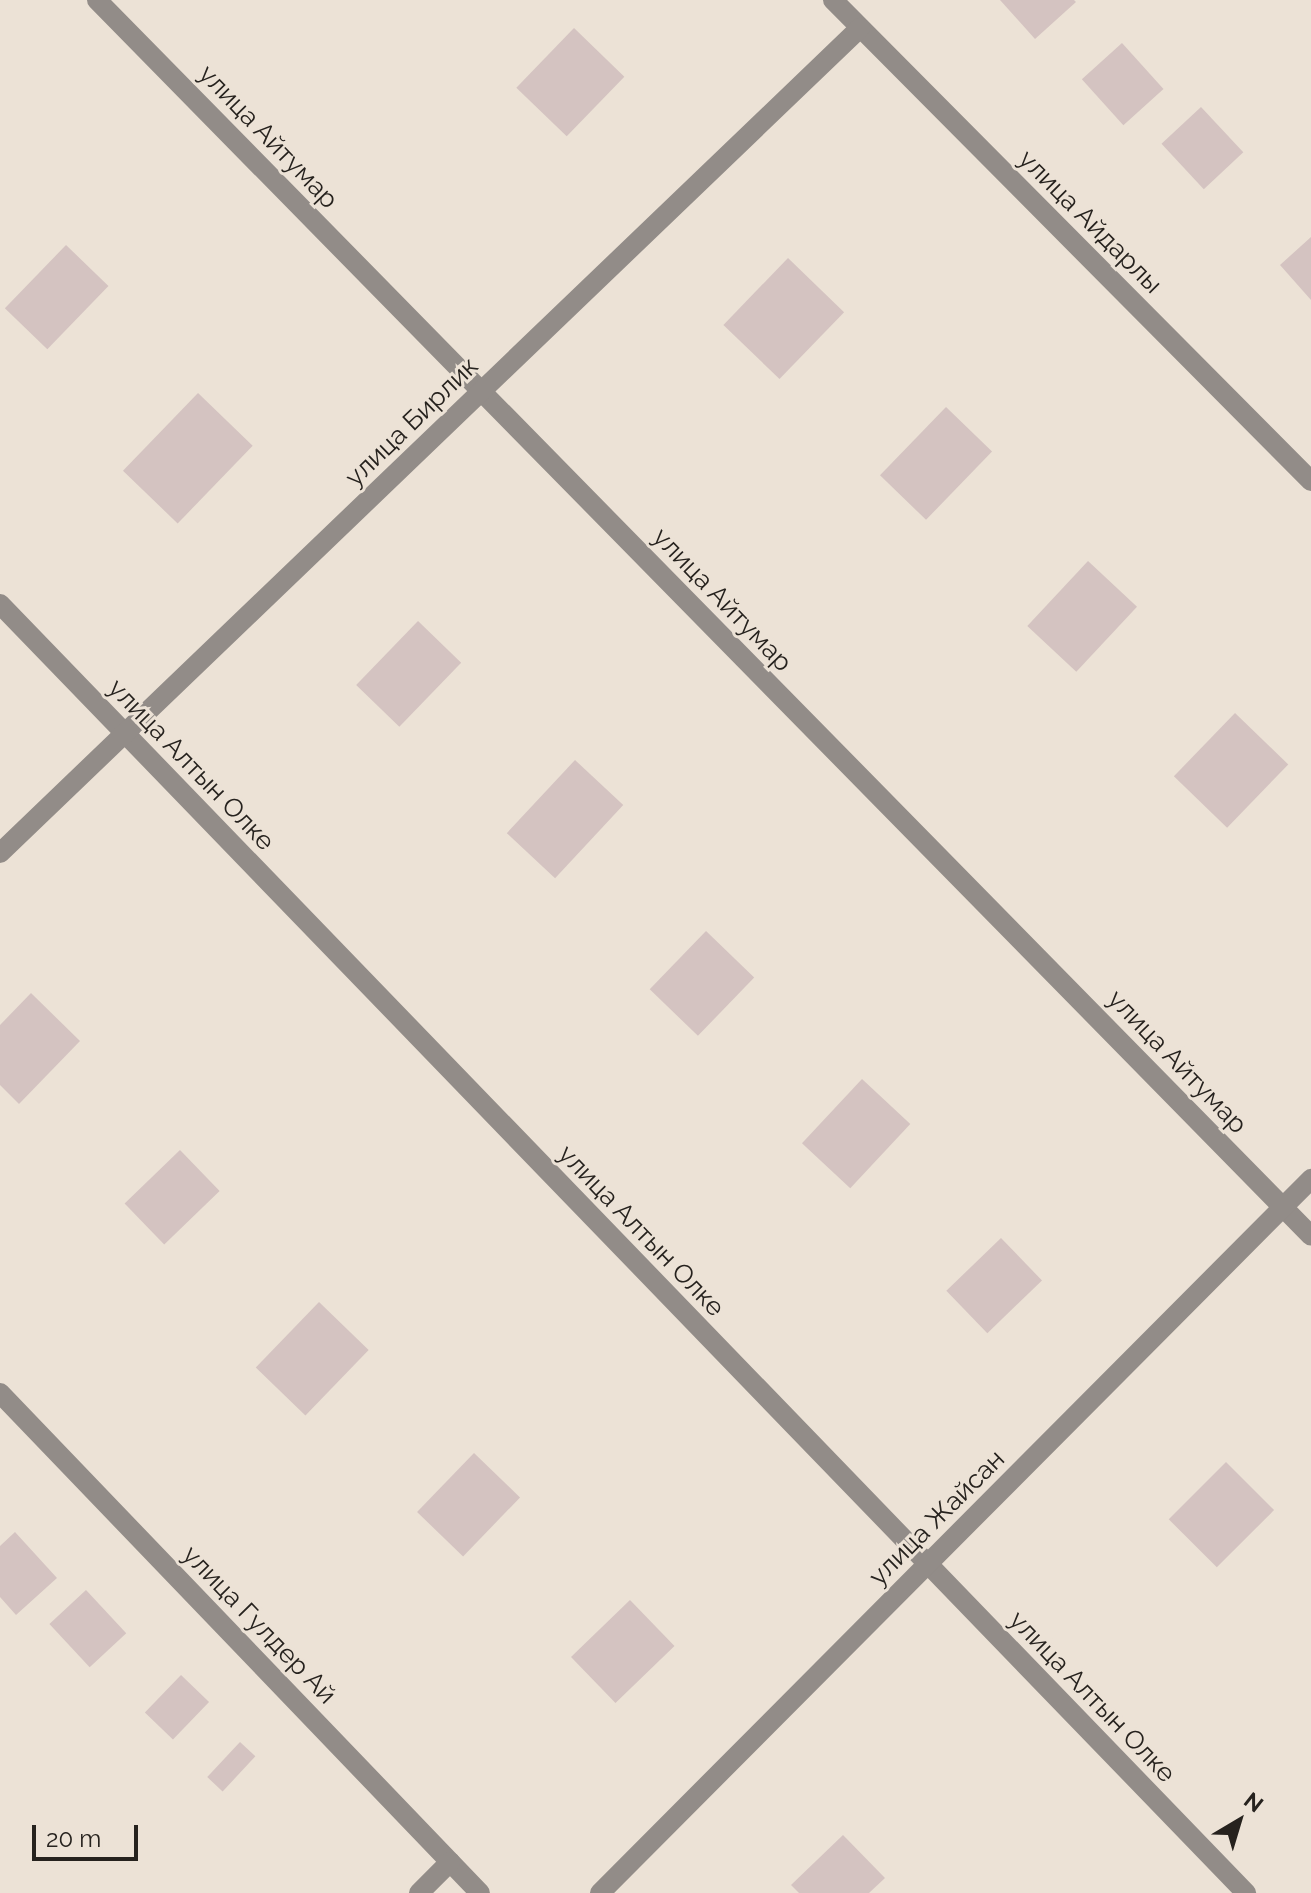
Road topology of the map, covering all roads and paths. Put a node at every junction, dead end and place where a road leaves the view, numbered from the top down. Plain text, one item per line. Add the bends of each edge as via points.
1 (97, 0) edge
2 (833, 0) edge
3 (860, 28) junction
4 (481, 391) junction
5 (1311, 481) edge
6 (0, 604) edge
7 (124, 734) junction
8 (0, 853) edge
9 (1311, 1179) edge
10 (1283, 1208) junction
11 (1311, 1236) edge
12 (0, 1393) edge
13 (928, 1564) junction
14 (450, 1862) junction
15 (419, 1893) edge
16 (480, 1893) edge
17 (600, 1893) edge
18 (1246, 1893) edge

1 - 4 street, улица Айтумар
2 - 3 street, улица Айдарлы
3 - 4 street, улица Бирлик
3 - 5 street, улица Айдарлы
4 - 7 street, улица Бирлик
4 - 10 street, улица Айтумар
6 - 7 street, улица Алтын Олке
7 - 8 street, улица Бирлик
7 - 13 street, улица Алтын Олке
9 - 10 street, улица Жайсан
10 - 11 street, улица Айтумар
10 - 13 street, улица Жайсан
12 - 14 street, улица Гулдер Ай
13 - 17 street, улица Жайсан
13 - 18 street, улица Алтын Олке
14 - 15 street
14 - 16 street, улица Гулдер Ай

